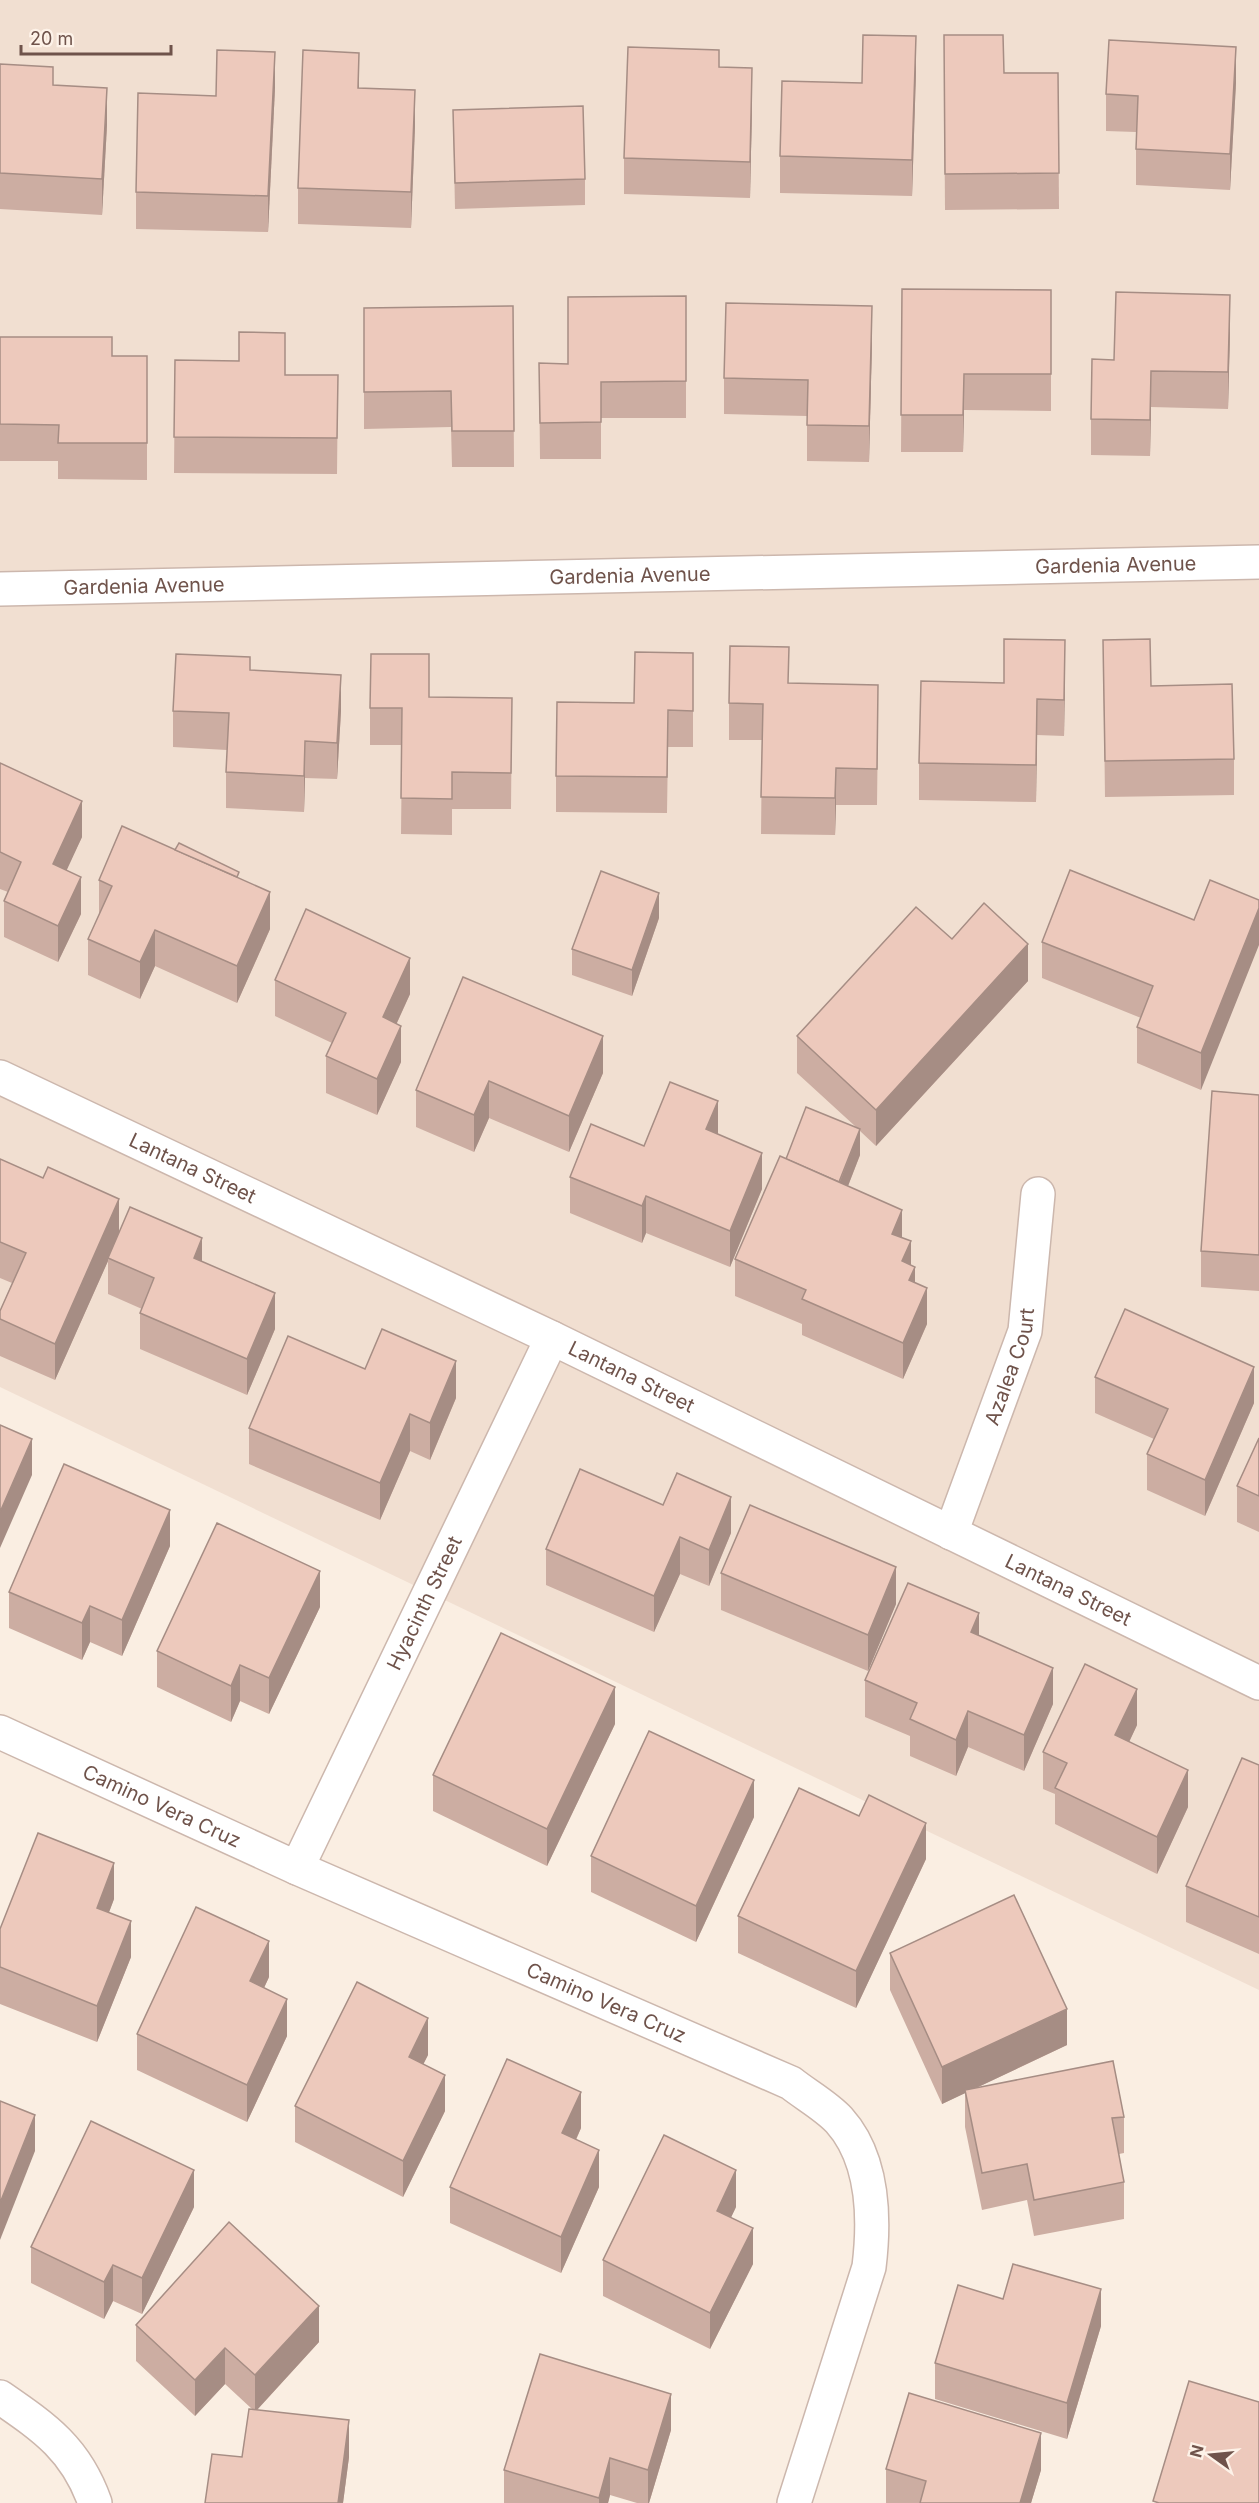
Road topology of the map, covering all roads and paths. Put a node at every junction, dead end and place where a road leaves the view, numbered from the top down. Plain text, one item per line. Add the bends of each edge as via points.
1 (1259, 562) edge
2 (0, 589) edge
3 (0, 1077) edge
4 (1038, 1194) dead end
5 (552, 1338) junction
6 (951, 1533) junction
7 (1259, 1683) edge
8 (0, 1732) edge
9 (297, 1868) junction
10 (0, 2397) edge
11 (95, 2503) edge
12 (794, 2503) edge

1 - 2 street, Gardenia Avenue
3 - 5 street, Lantana Street
4 - 6 street, Azalea Court via 1025,1330
5 - 6 street, Lantana Street
5 - 9 street, Hyacinth Street
6 - 7 street, Lantana Street
8 - 9 street, Camino Vera Cruz
9 - 12 street, Camino Vera Cruz via 791,2083 839,2121 859,2154 870,2190 874,2229 869,2267
10 - 11 street via 43,2427 76,2461

